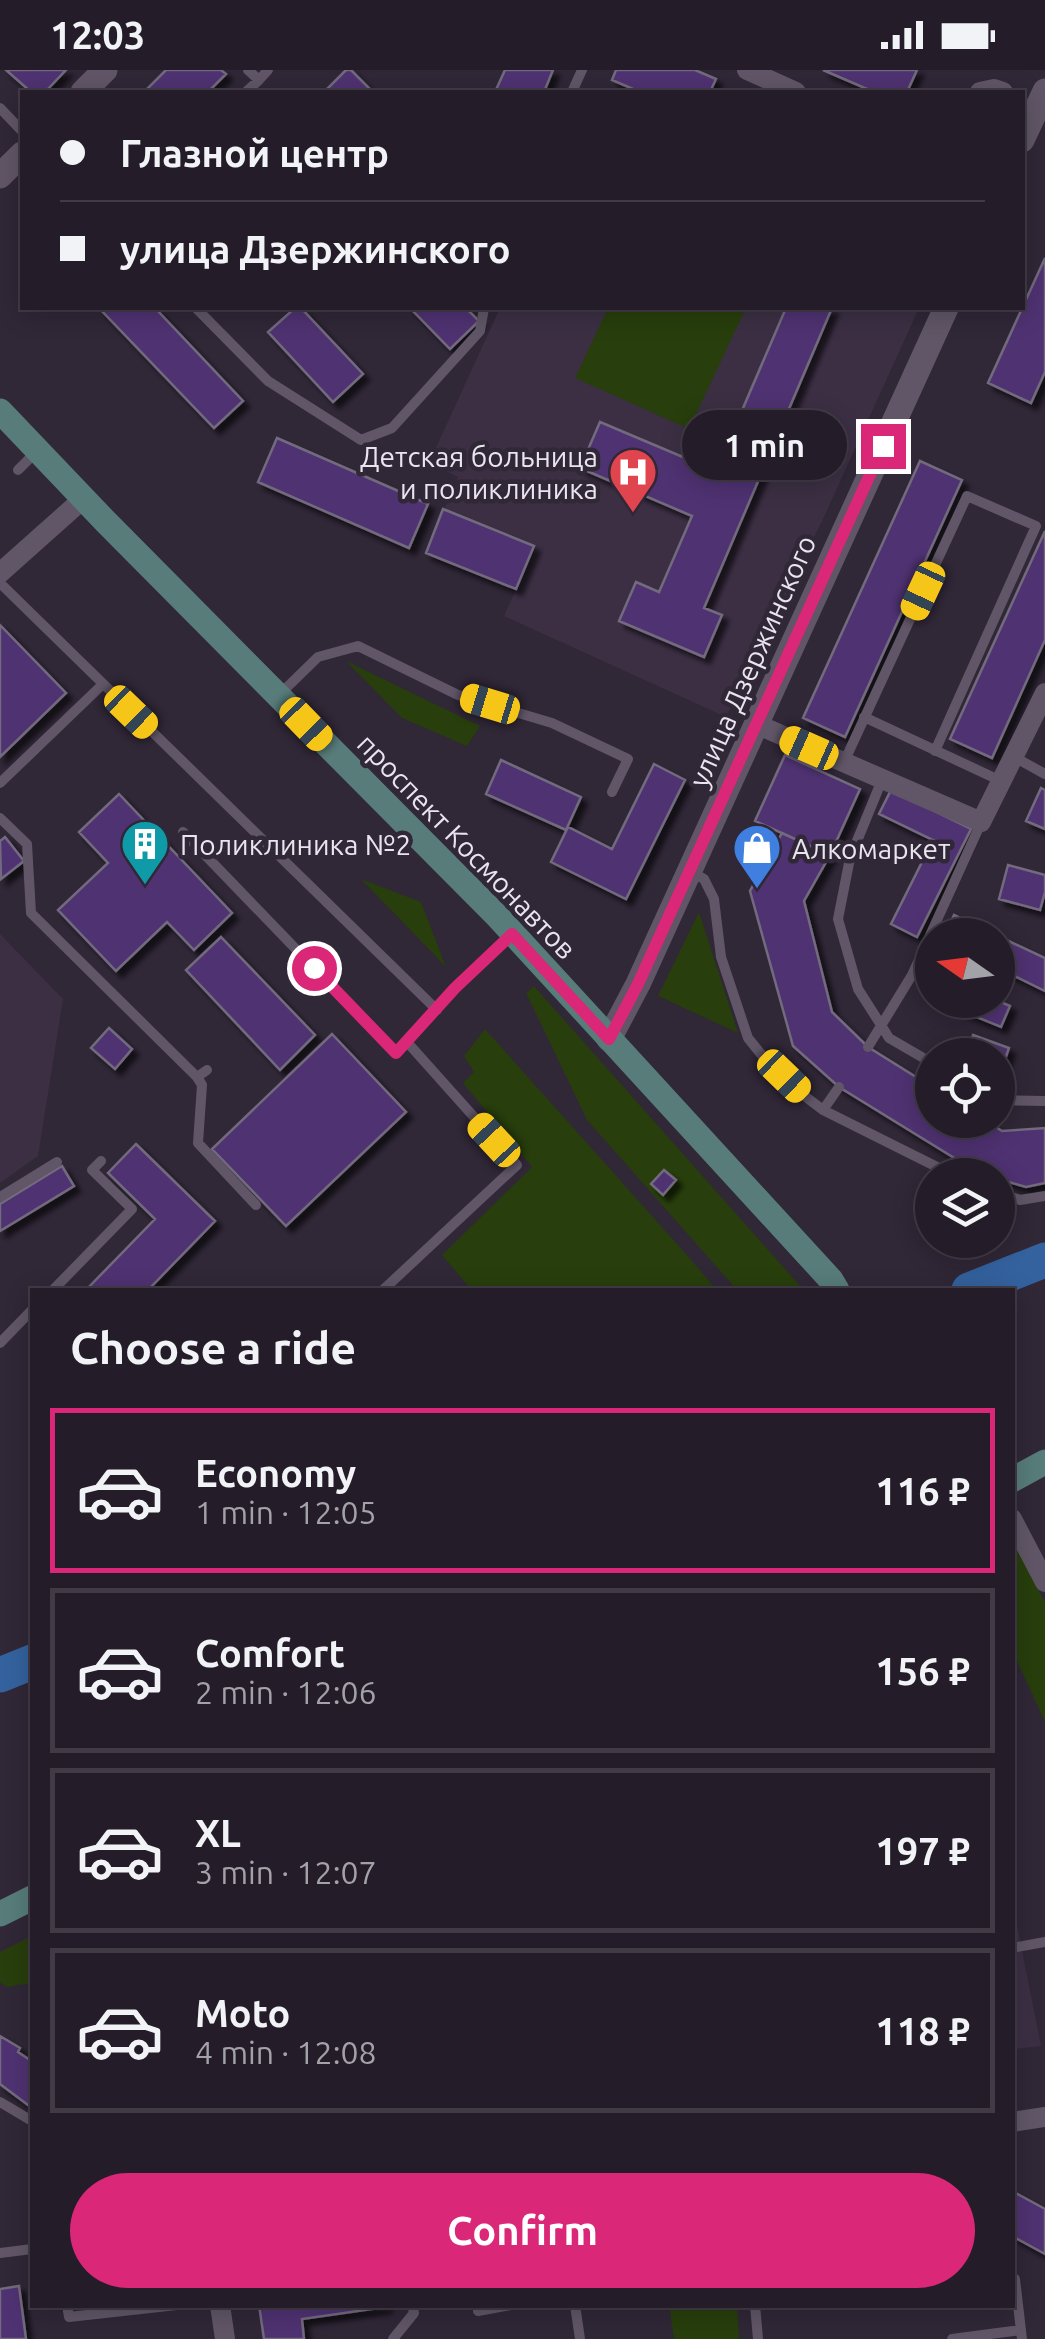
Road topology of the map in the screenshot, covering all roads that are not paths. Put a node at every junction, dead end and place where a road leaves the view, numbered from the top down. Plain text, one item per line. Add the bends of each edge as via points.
1 (105, 70) edge
2 (248, 70) edge
3 (268, 70) edge
4 (747, 70) edge
5 (259, 80) junction
6 (85, 90) edge
7 (248, 90) edge
8 (792, 90) edge
9 (1035, 99) edge
10 (0, 108) edge
11 (20, 129) edge
12 (1025, 131) edge
13 (20, 156) edge
14 (0, 176) edge
15 (198, 310) edge
16 (484, 310) edge
17 (945, 310) edge
18 (0, 411) edge
19 (38, 450) junction
20 (18, 470) dead end
21 (84, 498) junction
22 (0, 574) edge
23 (0, 583) edge
24 (103, 684) junction
25 (1045, 693) edge
26 (278, 696) junction
27 (864, 718) junction
28 (756, 724) junction
29 (935, 751) junction
30 (1014, 758) junction
31 (843, 763) junction
32 (1045, 774) edge
33 (882, 780) junction
34 (1002, 782) junction
35 (0, 783) edge
36 (612, 792) dead end
37 (0, 818) edge
38 (982, 822) junction
39 (184, 832) dead end
40 (689, 871) junction
41 (512, 934) junction
42 (437, 1010) junction
43 (881, 1025) junction
44 (609, 1039) junction
45 (407, 1042) junction
46 (868, 1047) dead end
47 (915, 1053) edge
48 (839, 1087) dead end
49 (1015, 1100) edge
50 (1045, 1101) edge
51 (824, 1110) junction
52 (919, 1158) edge
53 (102, 1161) dead end
54 (57, 1162) dead end
55 (1045, 1196) edge
56 (0, 1197) edge
57 (1015, 1198) edge
58 (256, 1205) dead end
59 (54, 1288) edge
60 (385, 1288) edge
61 (836, 1288) edge
62 (30, 1312) edge
63 (0, 1343) edge
64 (1045, 1462) edge
65 (1015, 1478) edge
66 (1015, 1525) edge
67 (1045, 1582) edge
68 (30, 1899) edge
69 (0, 1914) edge
70 (1045, 1942) edge
71 (1015, 1947) edge
72 (0, 2102) edge
73 (1045, 2117) edge
74 (30, 2120) edge
75 (1015, 2122) edge
76 (30, 2249) edge
77 (0, 2253) edge
78 (1015, 2279) edge
79 (68, 2308) edge
80 (150, 2308) edge
81 (220, 2308) edge
82 (413, 2308) edge
83 (494, 2308) edge
84 (575, 2308) edge
85 (755, 2308) edge
86 (478, 2311) dead end
87 (1022, 2334) edge
88 (224, 2339) edge
89 (393, 2339) edge
90 (580, 2339) edge
91 (758, 2339) edge
92 (952, 2339) edge

1 - 6 street
2 - 5 lane
3 - 5 lane
4 - 8 street
5 - 7 lane
9 - 12 street
10 - 11 lane
13 - 14 street
15 - 16 lane via 268,381 361,440 392,428 480,331
17 - 28 street, улица Дзержинского
18 - 19 main road, проспект Космонавтов
19 - 20 lane
19 - 21 main road, проспект Космонавтов
21 - 22 street
21 - 26 main road, проспект Космонавтов
23 - 24 lane
24 - 35 lane
24 - 42 lane
25 - 30 street
26 - 36 lane via 318,657 358,646 458,694 552,723 628,760
26 - 41 main road, проспект Космонавтов
27 - 29 lane
27 - 29 lane via 967,496 1036,526
27 - 31 lane
28 - 31 street
28 - 40 street, улица Дзержинского
29 - 34 lane
30 - 32 lane
30 - 34 street
31 - 33 street
33 - 38 street
33 - 43 lane via 850,858 838,920 858,989
34 - 38 street
37 - 58 lane via 27,844 31,913 202,1074 198,1143
38 - 43 lane via 912,975
39 - 45 lane via 396,1053
40 - 44 street, улица Дзержинского
40 - 51 lane via 704,879 714,899 721,957 748,1038
41 - 42 lane
41 - 44 main road, проспект Космонавтов
42 - 45 lane
43 - 46 lane
43 - 47 lane
44 - 61 main road, проспект Космонавтов
45 - 60 lane via 518,1165
48 - 51 lane
49 - 50 lane
51 - 52 lane
53 - 59 lane via 92,1170 132,1209
54 - 56 lane
55 - 57 lane
62 - 63 lane
64 - 65 main road
66 - 67 street
68 - 69 main road
70 - 71 lane
72 - 74 lane
73 - 75 street
76 - 77 lane
78 - 87 lane
79 - 80 lane via 69,2317
81 - 88 street
82 - 89 lane
83 - 86 lane
84 - 90 lane
85 - 91 lane
87 - 92 lane

